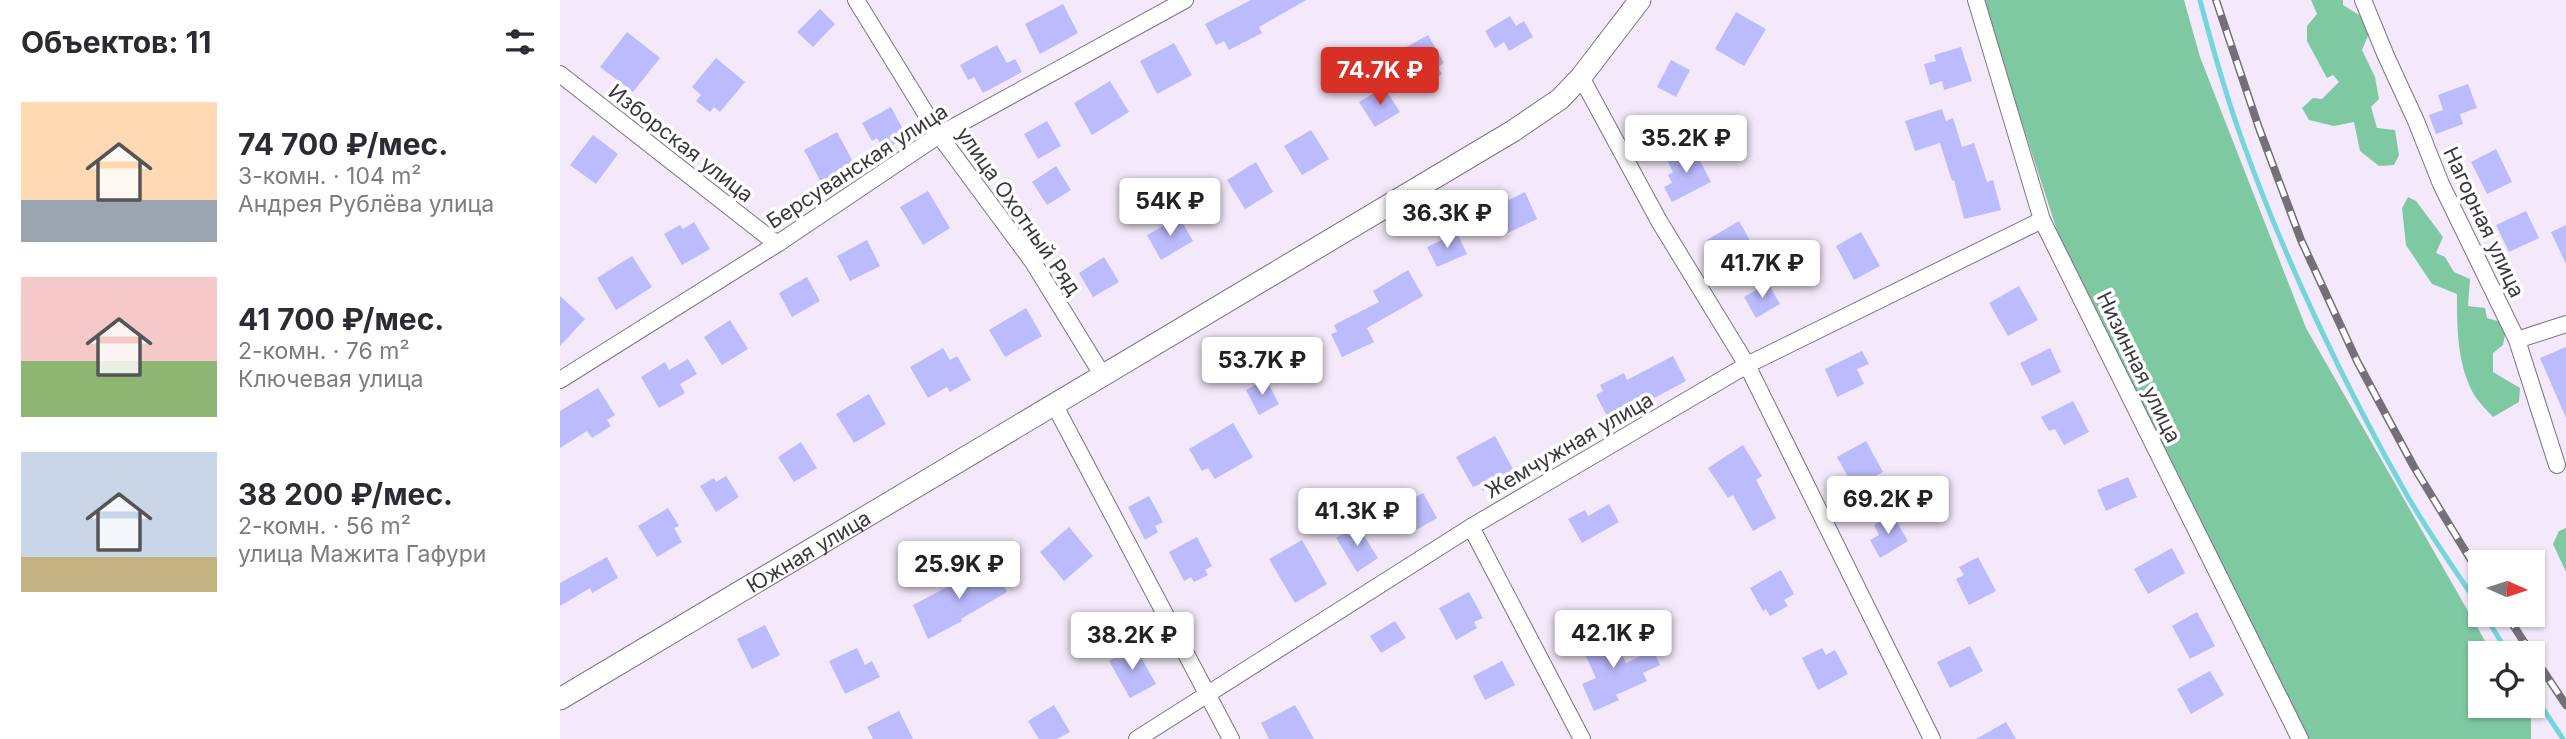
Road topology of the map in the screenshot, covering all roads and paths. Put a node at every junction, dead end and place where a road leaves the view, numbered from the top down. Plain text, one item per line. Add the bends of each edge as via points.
1 (856, 0) edge
2 (1185, 0) edge
3 (1640, 0) edge
4 (1976, 0) edge
5 (2363, 0) edge
6 (560, 74) edge
7 (1581, 77) junction
8 (939, 135) junction
9 (2042, 220) junction
10 (776, 244) junction
11 (2566, 324) edge
12 (2517, 340) junction
13 (1747, 365) junction
14 (1103, 376) junction
15 (560, 380) edge
16 (1055, 404) junction
17 (2557, 465) dead end
18 (1471, 527) junction
19 (1208, 693) junction
20 (560, 699) edge
21 (1136, 739) edge
22 (1231, 739) edge
23 (1583, 739) edge
24 (1932, 739) edge
25 (2300, 739) edge

1 - 8 street, улица Охотный Ряд
2 - 8 street, Берсуванская улица
3 - 7 street, Южная улица
4 - 9 street, Низинная улица
5 - 12 street, Нагорная улица via 2441,184
6 - 10 street, Изборская улица
7 - 13 street
7 - 14 street, Южная улица via 1560,99 1513,131
8 - 10 street, Берсуванская улица
8 - 14 street, улица Охотный Ряд via 1033,262
9 - 13 street, Жемчужная улица
9 - 25 street, Низинная улица
10 - 15 street, Берсуванская улица
11 - 12 street
12 - 17 street, Нагорная улица
13 - 18 street, Жемчужная улица
13 - 24 street
14 - 16 street, Южная улица
16 - 19 street
16 - 20 street, Южная улица
18 - 19 street, Жемчужная улица
18 - 23 street
19 - 21 street, Жемчужная улица
19 - 22 street

